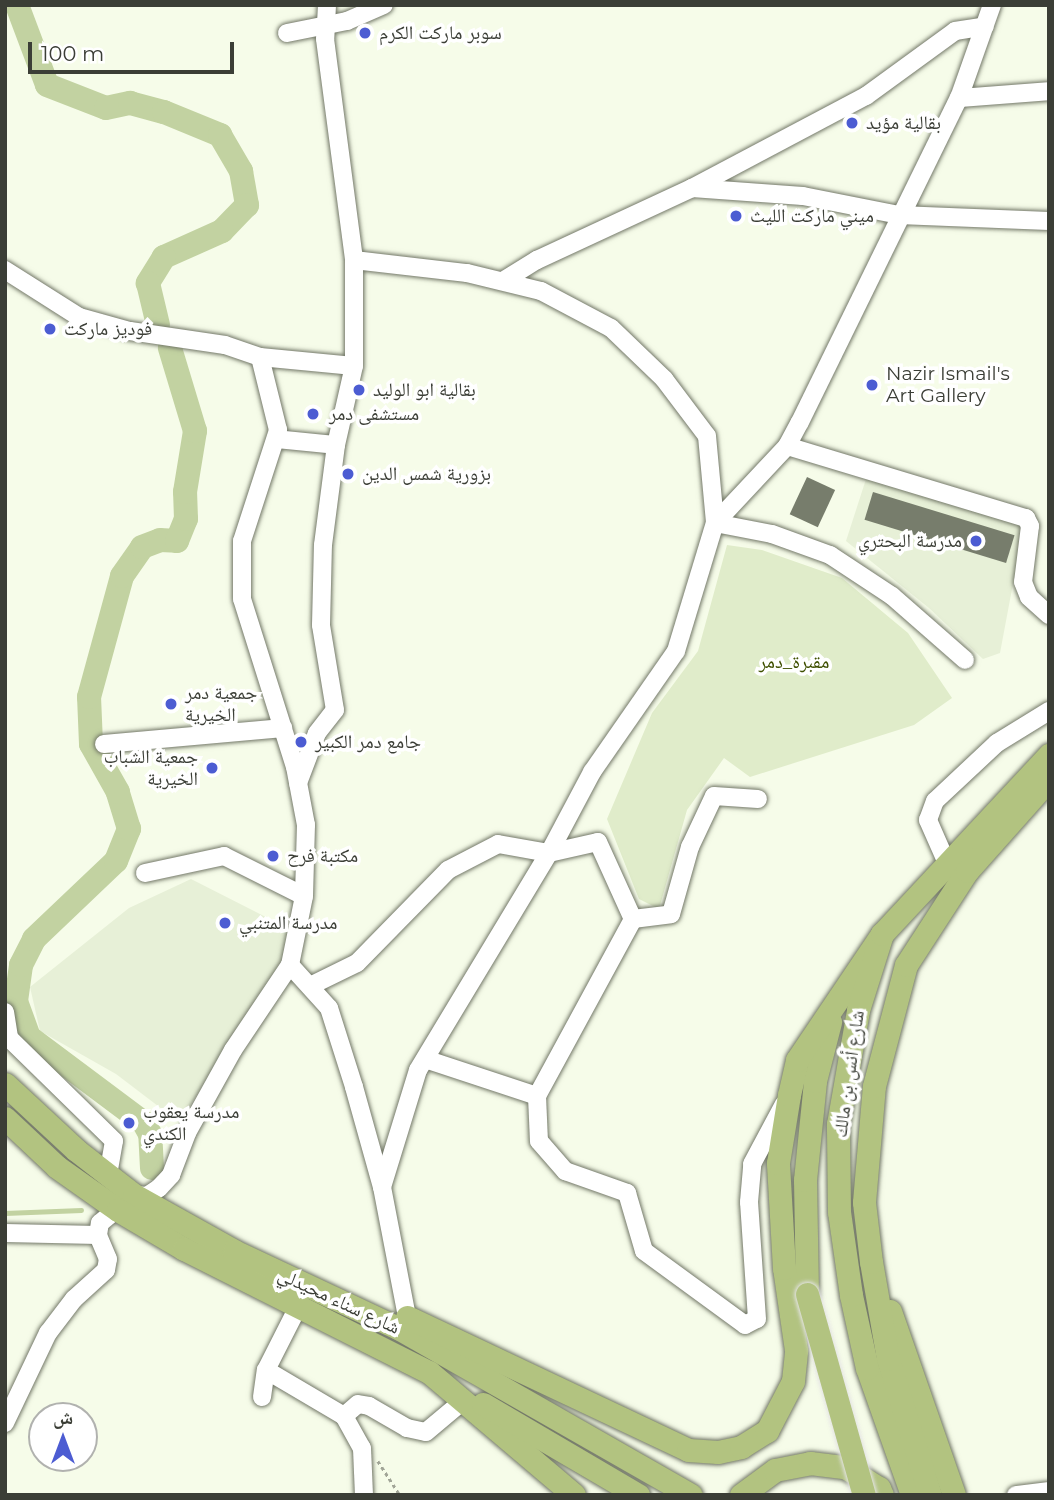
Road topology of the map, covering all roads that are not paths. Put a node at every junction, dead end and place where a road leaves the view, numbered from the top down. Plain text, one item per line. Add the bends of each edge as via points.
1 (327, 5) edge
2 (384, 5) edge
3 (992, 5) edge
4 (325, 24) junction
5 (985, 26) junction
6 (287, 33) dead end
7 (1049, 91) edge
8 (959, 98) junction
9 (692, 188) junction
10 (899, 215) junction
11 (1049, 221) edge
12 (355, 260) junction
13 (5, 270) edge
14 (503, 281) junction
15 (260, 357) junction
16 (355, 366) junction
17 (276, 439) junction
18 (335, 445) junction
19 (787, 446) junction
20 (715, 523) junction
21 (1049, 615) edge
22 (965, 660) dead end
23 (1049, 711) edge
24 (283, 728) junction
25 (104, 744) dead end
26 (1049, 755) edge
27 (1049, 779) edge
28 (298, 782) junction
29 (758, 799) dead end
30 (549, 853) junction
31 (954, 863) junction
32 (145, 873) dead end
33 (304, 896) junction
34 (633, 919) junction
35 (882, 934) junction
36 (290, 965) junction
37 (310, 986) junction
38 (834, 1005) junction
39 (5, 1012) edge
40 (425, 1059) junction
41 (5, 1084) edge
42 (789, 1095) junction
43 (537, 1096) junction
44 (5, 1118) edge
45 (108, 1176) junction
46 (382, 1187) junction
47 (126, 1203) junction
48 (5, 1233) edge
49 (98, 1235) junction
50 (871, 1262) junction
51 (300, 1303) junction
52 (402, 1323) junction
53 (387, 1349) junction
54 (266, 1370) junction
55 (429, 1372) junction
56 (262, 1397) dead end
57 (463, 1401) junction
58 (344, 1416) junction
59 (5, 1423) edge
60 (1049, 1491) edge
61 (364, 1495) edge
62 (574, 1495) edge
63 (638, 1495) edge
64 (691, 1495) edge
65 (741, 1495) edge
66 (864, 1495) edge
67 (882, 1495) edge
68 (912, 1495) edge
69 (930, 1495) edge
70 (954, 1495) edge
71 (1016, 1495) edge

1 - 4 street
2 - 4 street via 347,21
3 - 5 street
4 - 6 street
4 - 12 street
5 - 8 street
5 - 9 street via 955,31 866,96
7 - 8 street
8 - 10 street
9 - 10 street via 803,196
9 - 14 street via 537,260
10 - 11 street
10 - 19 street
12 - 14 street via 467,272
12 - 16 street
13 - 15 street via 79,317 130,331 225,345
14 - 20 street via 541,291 611,328 664,379 707,436
15 - 16 street
15 - 17 street via 278,430
16 - 18 street
17 - 18 street
17 - 24 street via 242,541 242,599
18 - 28 street via 323,545 321,625 335,710 317,733
19 - 20 street
19 - 21 street via 1026,518 1030,526 1023,582 1029,597
20 - 22 street via 772,534 830,555 892,596
20 - 30 street via 676,651 592,772
23 - 31 street via 998,743 935,801 928,820
24 - 25 street
24 - 28 street
26 - 31 main road, شارع أنس بن مالك
27 - 31 main road, شارع أنس بن مالك
28 - 33 street via 306,825
29 - 34 street via 714,796 690,847 671,914
30 - 34 street via 598,842
30 - 37 street via 498,844 448,870 357,963
30 - 40 street
31 - 35 main road, شارع أنس بن مالك
31 - 50 main road, شارع أنس بن مالك via 906,965 874,1086 864,1202
32 - 33 street via 224,856
33 - 36 street
34 - 43 street
35 - 38 main road
35 - 68 main road, شارع أنس بن مالك via 858,1010 838,1124 839,1212 850,1294 867,1368
36 - 37 street
36 - 47 street via 233,1050 187,1133 171,1175 147,1196
37 - 46 street via 330,1008
38 - 42 main road via 797,1060
38 - 66 main road, bridge via 815,1081 805,1180 807,1294
39 - 45 street via 9,1038 114,1141
40 - 43 street
40 - 46 street
41 - 45 main road, شارع سناء محيدلي
42 - 43 street via 752,1164 749,1202 757,1319 748,1326 707,1301 644,1251 627,1193 565,1171 539,1141
42 - 52 main road via 778,1163 784,1268 796,1350 793,1381 767,1431 741,1447 718,1452 688,1450
44 - 47 main road via 57,1167
45 - 47 main road, شارع سناء محيدلي
46 - 52 street
47 - 49 street via 100,1223
47 - 51 main road via 184,1249
47 - 52 main road, شارع سناء محيدلي
48 - 49 street
49 - 59 street via 108,1259 106,1270 74,1299 48,1333
50 - 69 main road, شارع أنس بن مالك via 888,1359
50 - 70 main road
51 - 53 main road
51 - 54 street
52 - 53 street
52 - 64 main road, شارع سناء محيدلي
53 - 55 main road
54 - 56 street
54 - 58 street
55 - 57 main road
55 - 63 main road
57 - 58 street via 426,1432 407,1429 369,1406 358,1404
57 - 62 main road
58 - 61 street via 362,1448
60 - 71 street
65 - 67 main road via 775,1470 810,1463 845,1467 879,1488

